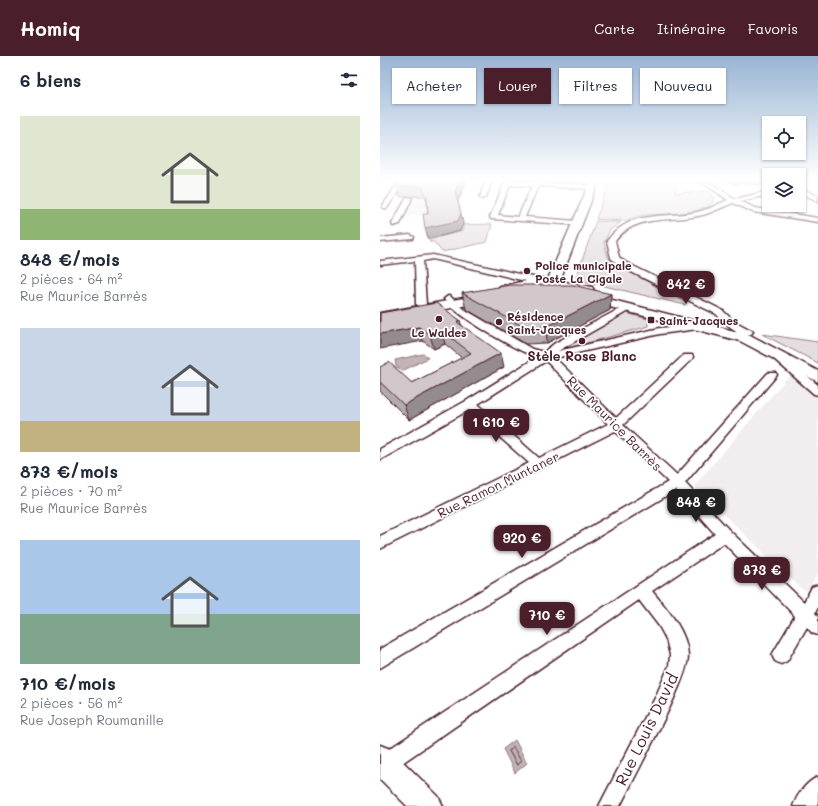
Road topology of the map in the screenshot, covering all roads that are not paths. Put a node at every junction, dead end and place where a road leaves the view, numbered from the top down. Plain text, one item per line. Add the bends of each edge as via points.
1 (394, 215) edge
2 (495, 215) edge
3 (523, 215) edge
4 (580, 215) edge
5 (687, 215) edge
6 (786, 215) edge
7 (521, 219) junction
8 (818, 220) edge
9 (577, 223) junction
10 (396, 224) dead end
11 (410, 238) dead end
12 (380, 240) edge
13 (419, 259) junction
14 (380, 263) edge
15 (523, 285) junction
16 (548, 285) junction
17 (450, 301) junction
18 (421, 304) junction
19 (627, 308) junction
20 (380, 310) edge
21 (380, 317) edge
22 (704, 317) junction
23 (746, 331) junction
24 (766, 348) junction
25 (546, 356) junction
26 (688, 357) dead end
27 (818, 368) edge
28 (772, 375) dead end
29 (818, 377) edge
30 (818, 391) edge
31 (470, 404) junction
32 (616, 426) junction
33 (380, 455) edge
34 (538, 464) junction
35 (677, 483) junction
36 (725, 535) junction
37 (380, 543) edge
38 (641, 590) junction
39 (818, 592) edge
40 (806, 615) junction
41 (818, 627) edge
42 (781, 655) dead end
43 (380, 659) edge
44 (383, 761) edge
45 (818, 786) edge
46 (424, 805) edge
47 (609, 806) edge
48 (803, 806) edge

1 - 10 street
2 - 7 street via 494,218
3 - 7 street
4 - 9 main road
5 - 22 street via 633,222 620,229 611,240 615,258 622,264
6 - 8 street
7 - 9 street
9 - 16 main road
11 - 12 street
13 - 14 street
13 - 15 street via 433,257
13 - 18 street
15 - 16 main road
15 - 17 main road
16 - 19 main road
16 - 22 main road
17 - 18 main road
17 - 21 main road
17 - 25 street via 459,310 528,351
18 - 20 main road
19 - 22 main road
19 - 23 main road via 641,307
19 - 25 street via 560,345
22 - 23 main road
22 - 24 main road via 724,332
22 - 25 street via 676,328 573,353
23 - 27 main road
24 - 29 main road
24 - 30 street
25 - 31 street
25 - 32 street, Rue Maurice Barrès
26 - 32 street, Rue Ramon Muntaner
28 - 35 street
31 - 33 street
31 - 34 street
32 - 34 street, Rue Ramon Muntaner
32 - 35 street, Rue Maurice Barrès
34 - 37 street, Rue Ramon Muntaner
35 - 36 street, Rue Maurice Barrès
35 - 43 street
36 - 38 street
36 - 40 street, Rue Maurice Barrès
38 - 44 street
38 - 47 street, Rue Louis David via 672,630 680,656 669,690
39 - 40 street
40 - 41 street, Rue Maurice Barrès
40 - 42 street
44 - 46 main road
45 - 48 street

